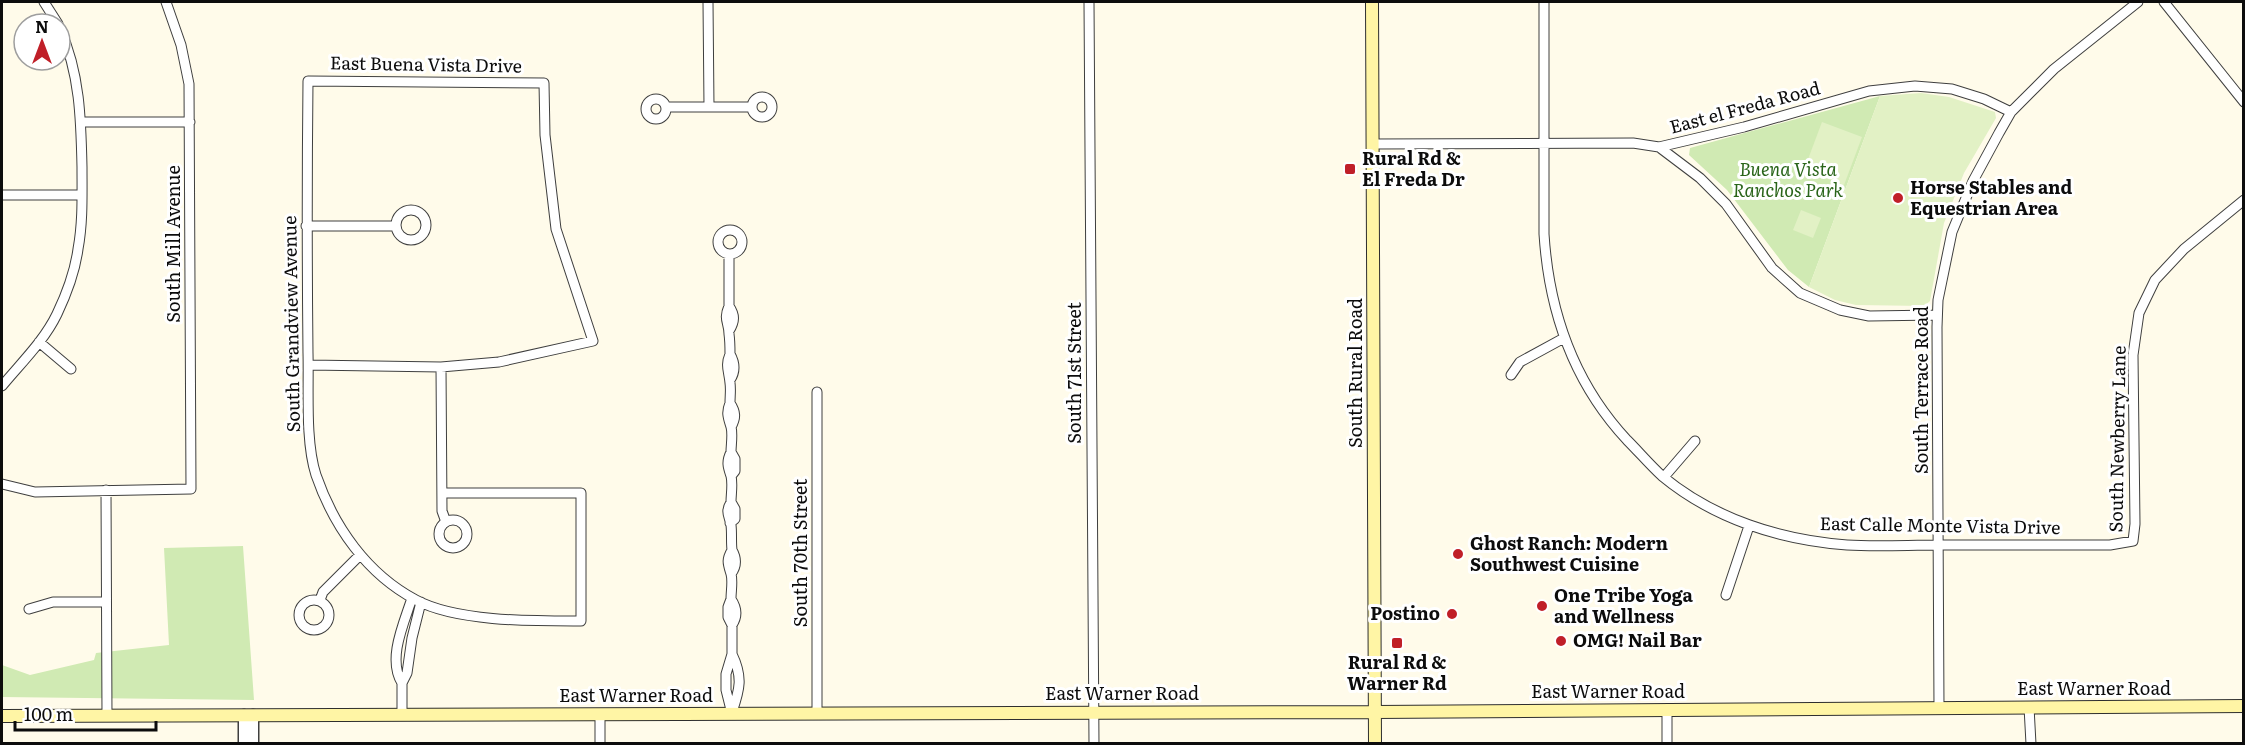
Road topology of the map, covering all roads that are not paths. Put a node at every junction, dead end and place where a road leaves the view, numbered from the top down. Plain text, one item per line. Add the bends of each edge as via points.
1 (166, 2) edge
2 (708, 2) edge
3 (1089, 2) edge
4 (1372, 2) edge
5 (1544, 2) edge
6 (2138, 2) edge
7 (2164, 2) edge
8 (72, 67) edge
9 (308, 81) joint
10 (2244, 102) edge
11 (666, 107) dead end
12 (709, 107) junction
13 (752, 107) dead end
14 (2011, 112) junction
15 (81, 122) junction
16 (190, 122) junction
17 (1372, 144) junction
18 (1544, 145) junction
19 (1659, 147) junction
20 (2, 195) edge
21 (82, 195) junction
22 (2244, 200) edge
23 (306, 226) junction
24 (396, 226) dead end
25 (729, 254) dead end
26 (1937, 315) junction
27 (1564, 338) junction
28 (39, 342) junction
29 (309, 365) junction
30 (441, 366) junction
31 (71, 369) dead end
32 (1511, 375) dead end
33 (2, 386) edge
34 (817, 392) dead end
35 (1695, 441) dead end
36 (1664, 477) junction
37 (2, 484) edge
38 (105, 490) junction
39 (442, 493) junction
40 (446, 522) dead end
41 (1749, 526) junction
42 (2133, 542) joint
43 (1938, 545) junction
44 (360, 555) junction
45 (1725, 596) dead end
46 (320, 600) dead end
47 (416, 600) junction
48 (105, 602) junction
49 (29, 609) dead end
50 (400, 636) junction
51 (412, 640) junction
52 (402, 684) junction
53 (2244, 706) edge
54 (2029, 707) junction
55 (1939, 708) junction
56 (1666, 710) junction
57 (1094, 712) junction
58 (1375, 712) junction
59 (817, 713) junction
60 (402, 714) junction
61 (600, 714) junction
62 (732, 714) junction
63 (107, 715) junction
64 (248, 715) junction
65 (2, 716) edge
66 (244, 744) edge
67 (253, 744) edge
68 (600, 744) edge
69 (1094, 744) edge
70 (1376, 744) edge
71 (1667, 744) edge
72 (2031, 744) edge

1 - 16 street, South Mill Avenue via 189,84
2 - 12 street
3 - 57 street, South 71st Street
4 - 17 main road, South Rural Road
5 - 18 street, East Calle Monte Vista Drive
6 - 14 street, South Terrace Road via 2054,69
7 - 10 street
8 - 15 street
9 - 23 street, South Grandview Avenue
9 - 30 street, East Buena Vista Drive via 544,83 555,229 592,341 500,362
11 - 12 street
12 - 13 street
14 - 19 street, East el Freda Road via 1952,89 1915,86 1869,91
14 - 26 street, South Terrace Road via 1973,181 1952,232
15 - 16 street
15 - 21 street
16 - 38 street, South Mill Avenue via 191,489
17 - 18 street, East el Freda Road
17 - 58 main road, South Rural Road
18 - 19 street, East el Freda Road via 1633,143
18 - 27 street, East Calle Monte Vista Drive via 1546,266
19 - 26 street via 1726,204 1772,268 1800,293 1840,310 1869,316
20 - 21 street
21 - 28 street via 74,269 56,317
22 - 42 street, South Newberry Lane via 2184,249 2155,280 2139,313 2133,355
23 - 24 street
23 - 29 street, South Grandview Avenue
25 - 62 street via 729,306 734,313 729,331 734,361 730,403 735,410 731,427 731,452 735,459 731,502 735,519 730,523 736,567 731,574 736,618 726,690
26 - 43 street, South Terrace Road
27 - 32 street via 1520,362
27 - 36 street, East Calle Monte Vista Drive via 1581,378 1612,424
28 - 31 street
28 - 33 street
29 - 30 street
29 - 44 street, South Grandview Avenue via 315,473 332,516
30 - 39 street
34 - 59 street, South 70th Street
35 - 36 street
36 - 41 street, East Calle Monte Vista Drive via 1700,502
37 - 38 street via 35,492
38 - 48 street
39 - 40 street
39 - 47 street, South Grandview Avenue via 581,492 581,621 465,616
41 - 43 street, East Calle Monte Vista Drive via 1841,544
41 - 45 street
42 - 43 street, East Calle Monte Vista Drive
43 - 55 street, South Terrace Road
44 - 46 street via 323,592
44 - 47 street, South Grandview Avenue via 385,579
47 - 50 street
47 - 51 street
48 - 49 street via 54,602
48 - 63 street
50 - 51 street
50 - 52 street via 396,674
51 - 52 street
52 - 60 street
53 - 54 main road, East Warner Road
54 - 55 main road, East Warner Road
54 - 72 street
55 - 56 main road, East Warner Road
56 - 58 main road, East Warner Road
56 - 71 street
57 - 58 main road, East Warner Road
57 - 59 main road, East Warner Road
57 - 69 street, South 71st Street
58 - 70 main road, South Rural Road
59 - 62 main road, East Warner Road
60 - 61 main road, East Warner Road
60 - 64 main road, East Warner Road
61 - 62 main road, East Warner Road
61 - 68 street
63 - 64 main road, East Warner Road
63 - 65 main road, East Warner Road
64 - 66 street
64 - 67 street

